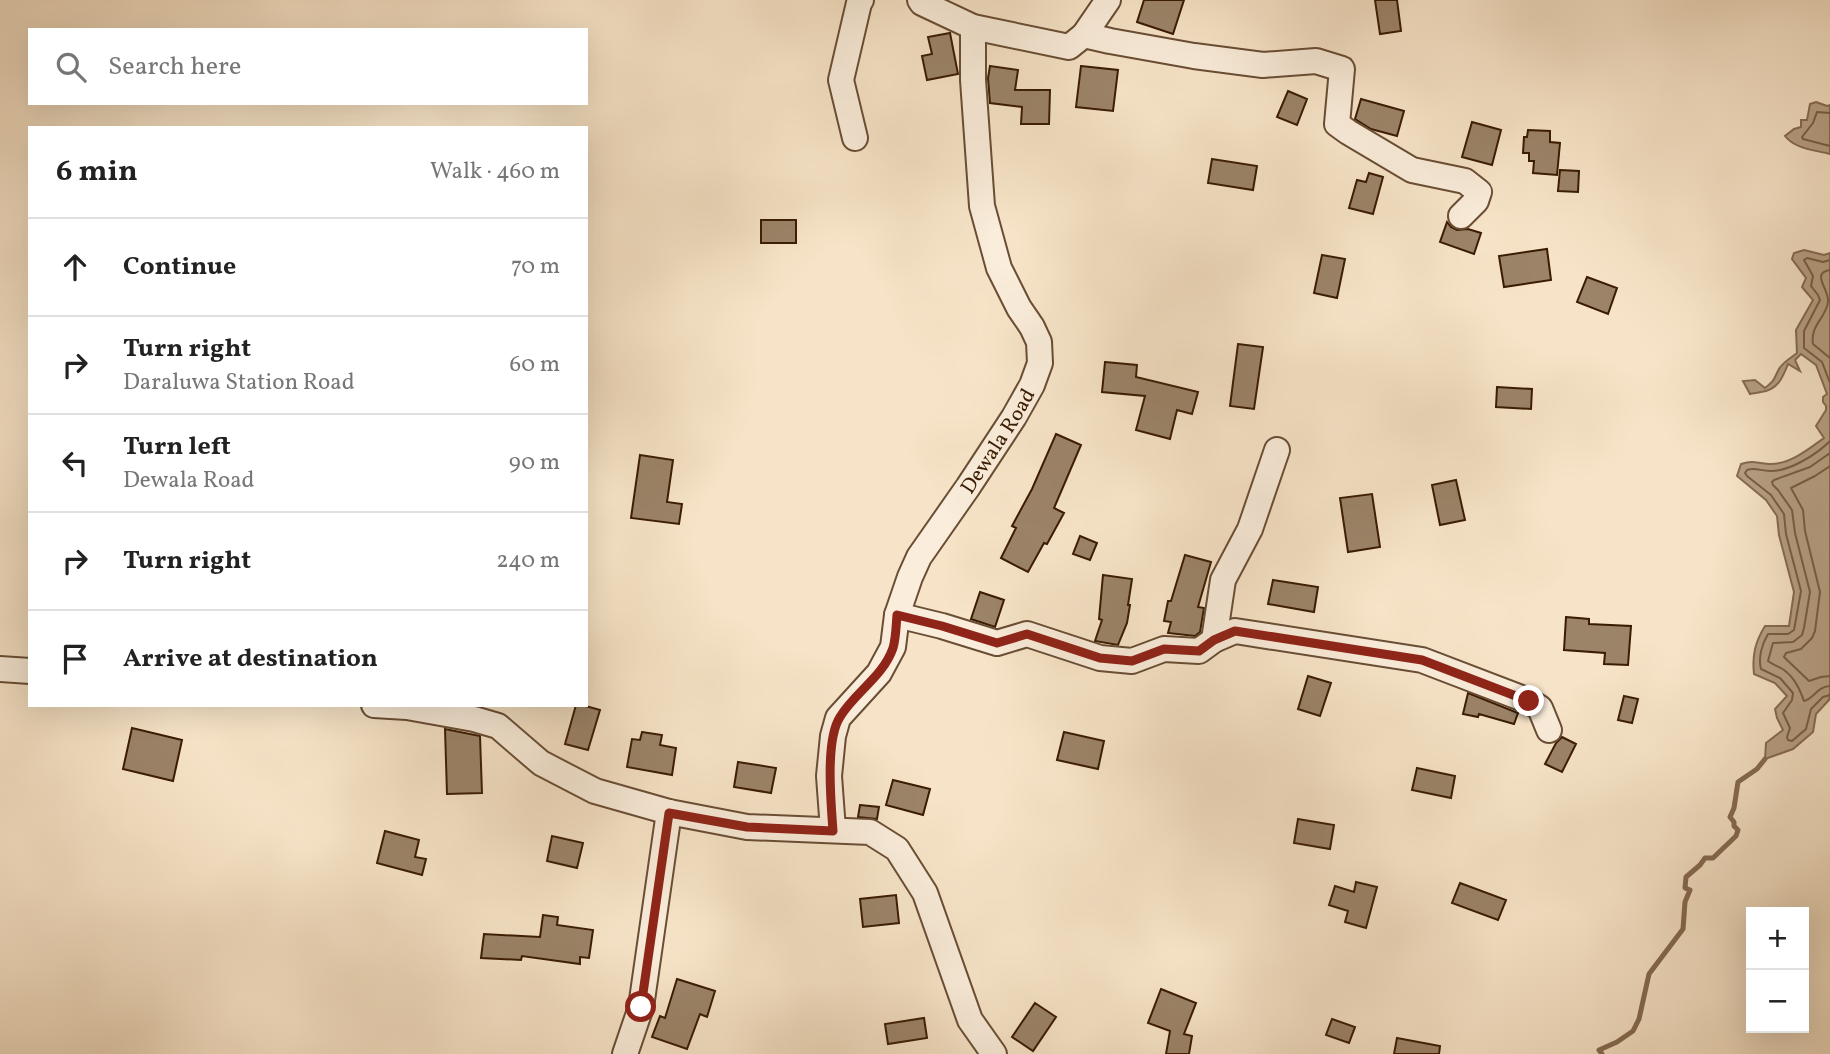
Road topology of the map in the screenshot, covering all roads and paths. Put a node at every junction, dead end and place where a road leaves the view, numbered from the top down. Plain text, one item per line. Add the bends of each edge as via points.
1 (862, 0) edge
2 (919, 0) edge
3 (1108, 0) edge
4 (972, 27) junction
5 (1084, 35) junction
6 (855, 138) dead end
7 (1461, 216) dead end
8 (1277, 450) dead end
9 (897, 615) junction
10 (1214, 640) junction
11 (0, 669) edge
12 (28, 671) edge
13 (407, 707) edge
14 (1549, 730) dead end
15 (669, 813) junction
16 (833, 831) junction
17 (625, 1054) edge
18 (994, 1054) edge

1 - 6 street via 841,80
2 - 4 street
3 - 5 street
4 - 5 street via 1069,47
4 - 9 street, Dewala Road via 982,206 999,268 1039,342 1040,363 1014,417 919,557
5 - 7 street via 1194,56 1263,65 1315,61 1342,69 1338,124 1412,170 1465,181 1479,191
8 - 10 street via 1250,529 1223,580
9 - 10 street via 997,643 1027,634 1100,658 1132,661 1164,649 1199,651
9 - 16 street, Dewala Road via 893,648 879,673 838,718 829,776
10 - 14 street via 1235,631 1422,660 1529,701 1540,708
11 - 12 street
13 - 15 street via 498,726 541,763 595,791
15 - 16 street via 747,827
15 - 17 street via 641,1007
16 - 18 street via 870,832 897,849 925,893 970,1020

